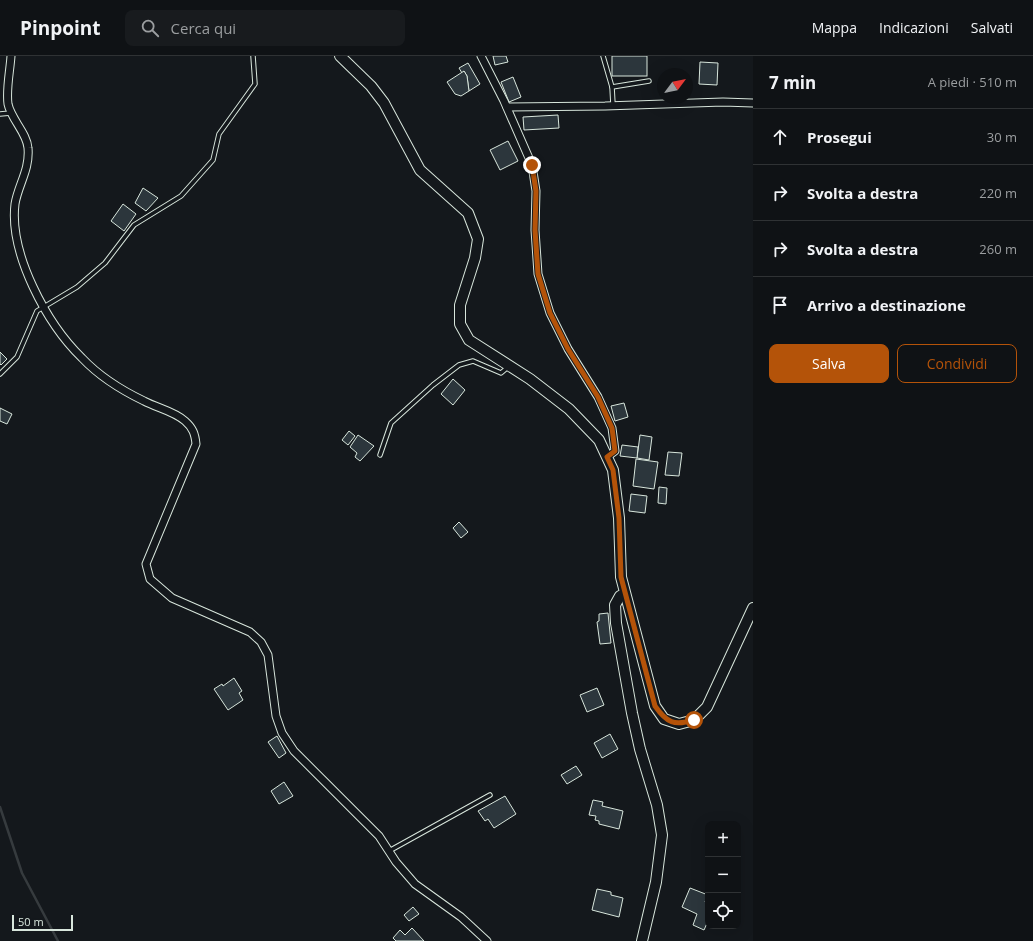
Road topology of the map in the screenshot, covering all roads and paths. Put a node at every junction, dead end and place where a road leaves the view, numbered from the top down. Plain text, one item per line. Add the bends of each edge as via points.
1 (11, 56) edge
2 (253, 56) edge
3 (340, 56) edge
4 (481, 56) edge
5 (603, 56) edge
6 (649, 81) dead end
7 (612, 87) junction
8 (753, 103) edge
9 (613, 106) junction
10 (507, 107) junction
11 (12, 113) junction
12 (0, 114) edge
13 (44, 306) junction
14 (508, 366) junction
15 (0, 374) edge
16 (380, 455) dead end
17 (607, 457) junction
18 (625, 594) junction
19 (753, 608) edge
20 (490, 795) dead end
21 (389, 851) junction
22 (487, 941) edge
23 (642, 941) edge

1 - 11 street via 8,105
2 - 13 lane via 255,84 219,134 213,160 182,196 134,225 105,263 77,287
3 - 14 main road via 371,86 384,103 420,170 468,212 478,239 475,258 460,306 460,324 468,340
4 - 10 street
5 - 7 lane
6 - 7 lane
7 - 9 lane
8 - 9 street
9 - 10 street
10 - 17 street via 532,165 536,191 538,274 550,313 568,349 598,397 612,428 615,451
11 - 12 lane
11 - 13 street via 28,147 27,167 15,202 14,227 19,251
13 - 15 lane via 37,311 28,327 17,357
13 - 21 street via 64,339 104,378 184,420 195,433 196,444 146,564 150,579 172,598 250,632 261,642 268,655 276,716 282,733 298,756 363,818
14 - 16 lane via 500,373 473,362 459,365 391,423
14 - 17 main road via 530,379 569,409 599,440
17 - 18 main road via 613,470 619,518 621,577
18 - 19 main road via 655,706 664,719 679,724 694,720 707,707
18 - 23 main road via 620,596 615,605 617,630 634,720 657,804 662,835 656,882
20 - 21 lane
21 - 22 street via 415,884 461,917

